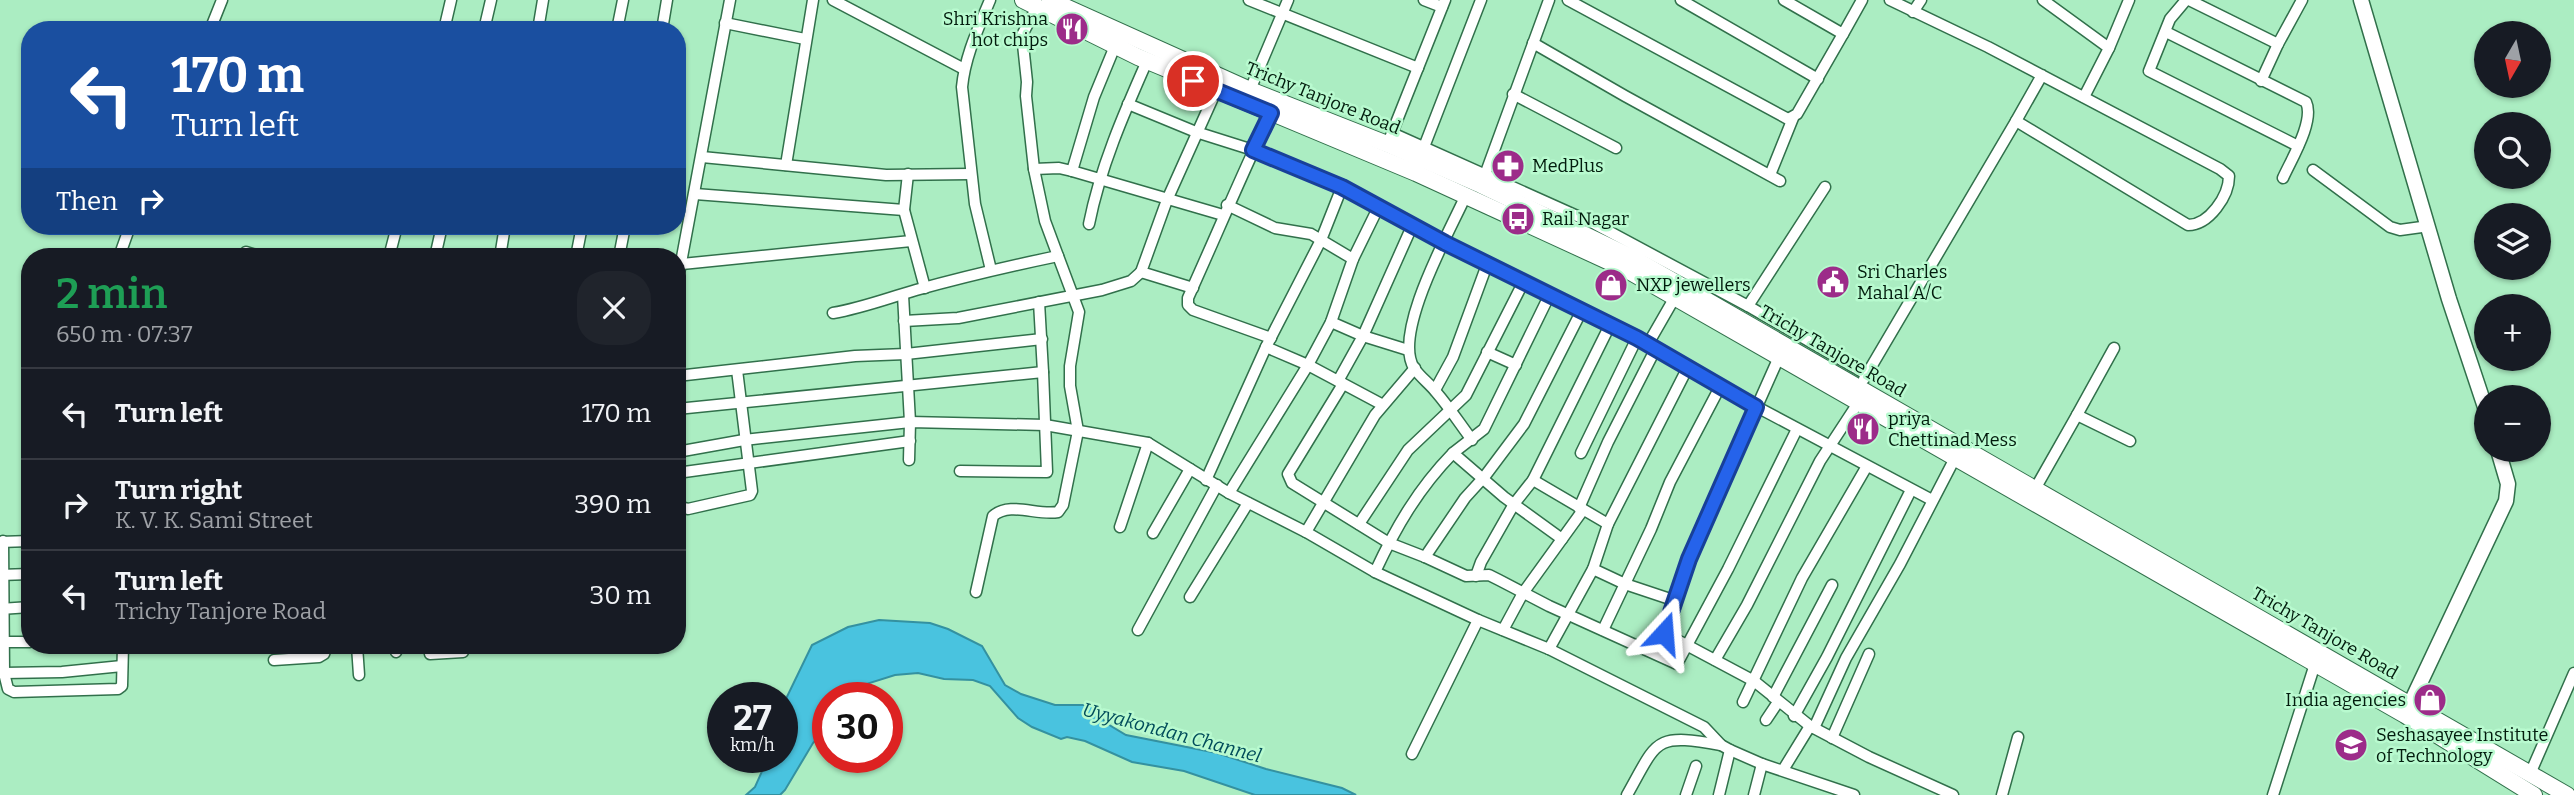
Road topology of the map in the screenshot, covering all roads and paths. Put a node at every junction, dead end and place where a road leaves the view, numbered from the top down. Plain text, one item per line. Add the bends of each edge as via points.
1 (222, 0) edge
2 (451, 0) edge
3 (491, 0) edge
4 (543, 0) edge
5 (623, 0) edge
6 (667, 0) edge
7 (730, 0) edge
8 (813, 0) edge
9 (834, 0) edge
10 (990, 0) edge
11 (1249, 0) edge
12 (1288, 0) edge
13 (1424, 0) edge
14 (1481, 0) edge
15 (1549, 0) edge
16 (1568, 0) edge
17 (1681, 0) edge
18 (1784, 0) edge
19 (1862, 0) edge
20 (1890, 0) edge
21 (1921, 0) edge
22 (2043, 0) edge
23 (2129, 0) edge
24 (2188, 0) edge
25 (2302, 0) edge
26 (2359, 2) edge
27 (1040, 3) edge
28 (1443, 4) edge
29 (1913, 12) junction
30 (1282, 13) junction
31 (214, 21) edge
32 (446, 21) edge
33 (486, 21) edge
34 (540, 21) edge
35 (619, 21) edge
36 (664, 21) edge
37 (725, 23) junction
38 (2166, 32) junction
39 (1843, 34) junction
40 (805, 39) junction
41 (1533, 43) junction
42 (2278, 44) junction
43 (1115, 46) junction
44 (2109, 48) junction
45 (1147, 61) junction
46 (1418, 68) junction
47 (964, 69) junction
48 (2042, 75) junction
49 (1818, 79) junction
50 (2261, 81) junction
51 (1250, 90) junction
52 (1216, 91) junction
53 (1513, 94) junction
54 (2084, 97) junction
55 (1128, 104) junction
56 (1271, 113) junction
57 (1793, 118) junction
58 (2016, 121) junction
59 (1196, 132) junction
60 (1390, 139) junction
61 (2298, 146) junction
62 (1424, 147) junction
63 (1616, 148) dead end
64 (1253, 150) junction
65 (702, 157) junction
66 (786, 165) junction
67 (1034, 169) junction
68 (2312, 170) dead end
69 (1072, 171) junction
70 (908, 174) junction
71 (971, 174) junction
72 (1485, 175) junction
73 (2283, 178) dead end
74 (1101, 180) junction
75 (1342, 187) junction
76 (1825, 187) dead end
77 (695, 194) junction
78 (1466, 195) junction
79 (1167, 200) junction
80 (1379, 206) junction
81 (904, 210) junction
82 (1225, 210) junction
83 (1089, 224) dead end
84 (1413, 224) junction
85 (2429, 226) junction
86 (1321, 240) junction
87 (911, 241) junction
88 (1445, 243) junction
89 (685, 248) edge
90 (1058, 256) junction
91 (1353, 258) junction
92 (1488, 262) junction
93 (686, 264) edge
94 (991, 270) junction
95 (1141, 272) junction
96 (1524, 281) junction
97 (925, 288) junction
98 (1193, 288) junction
99 (1550, 294) junction
100 (903, 295) junction
101 (1073, 295) junction
102 (1675, 298) junction
103 (1040, 302) junction
104 (1748, 306) junction
105 (1582, 310) junction
106 (833, 313) dead end
107 (904, 321) junction
108 (1331, 322) junction
109 (1610, 325) junction
110 (1363, 336) junction
111 (1042, 339) junction
112 (1268, 342) junction
113 (1647, 343) junction
114 (2115, 348) dead end
115 (1408, 350) junction
116 (1487, 352) junction
117 (906, 354) junction
118 (1779, 357) junction
119 (1308, 365) junction
120 (1516, 365) junction
121 (1688, 367) junction
122 (1415, 368) junction
123 (737, 370) junction
124 (1043, 372) junction
125 (686, 375) edge
126 (1341, 382) junction
127 (908, 385) junction
128 (1721, 385) junction
129 (2478, 385) edge
130 (1861, 388) junction
131 (1435, 390) junction
132 (740, 402) junction
133 (1383, 405) junction
134 (1756, 407) junction
135 (686, 408) edge
136 (1451, 411) junction
137 (2077, 415) junction
138 (910, 422) junction
139 (1045, 425) junction
140 (1797, 429) junction
141 (1078, 431) junction
142 (744, 440) junction
143 (1472, 440) junction
144 (910, 441) junction
145 (2130, 441) dead end
146 (1148, 443) junction
147 (1831, 445) junction
148 (686, 450) edge
149 (1453, 453) junction
150 (1581, 453) dead end
151 (1955, 458) junction
152 (909, 460) dead end
153 (2502, 462) edge
154 (748, 463) junction
155 (1867, 466) junction
156 (1190, 469) junction
157 (960, 471) dead end
158 (686, 472) edge
159 (1483, 478) junction
160 (1533, 480) junction
161 (1211, 482) junction
162 (2035, 489) junction
163 (1911, 490) junction
164 (1229, 493) junction
165 (1932, 500) junction
166 (1322, 501) junction
167 (1248, 503) junction
168 (1514, 504) junction
169 (686, 509) edge
170 (1581, 509) junction
171 (1359, 524) junction
172 (1608, 524) junction
173 (1120, 527) dead end
174 (1306, 532) junction
175 (1153, 533) dead end
176 (1562, 539) junction
177 (21, 541) edge
178 (1, 542) edge
179 (1389, 543) junction
180 (1425, 556) junction
181 (1593, 569) junction
182 (1376, 572) junction
183 (21, 574) edge
184 (2, 575) edge
185 (1476, 576) junction
186 (1625, 584) junction
187 (1832, 585) dead end
188 (976, 592) dead end
189 (1523, 593) junction
190 (1190, 597) dead end
191 (1676, 601) junction
192 (21, 607) edge
193 (2, 608) edge
194 (1567, 613) junction
195 (1478, 620) junction
196 (1138, 630) dead end
197 (1503, 630) junction
198 (1603, 630) junction
199 (2, 642) edge
200 (21, 642) edge
201 (1686, 644) junction
202 (1549, 649) junction
203 (123, 654) edge
204 (324, 654) edge
205 (358, 654) edge
206 (1869, 654) dead end
207 (274, 660) dead end
208 (1715, 660) junction
209 (2315, 664) junction
210 (122, 666) junction
211 (4, 673) junction
212 (2574, 673) edge
213 (359, 675) dead end
214 (1754, 681) junction
215 (1776, 699) junction
216 (1743, 702) dead end
217 (2408, 710) junction
218 (1794, 716) junction
219 (1766, 720) dead end
220 (1812, 727) junction
221 (1832, 737) junction
222 (2018, 737) dead end
223 (1726, 748) junction
224 (1412, 754) dead end
225 (1762, 764) junction
226 (1696, 766) dead end
227 (1783, 770) junction
228 (2530, 774) junction
229 (1627, 795) edge
230 (1686, 795) edge
231 (1719, 795) edge
232 (1754, 795) edge
233 (1854, 795) edge
234 (1953, 795) edge
235 (2002, 795) edge
236 (2273, 795) edge
237 (2534, 795) edge
238 (2567, 795) edge

1 - 31 street
2 - 32 street
3 - 33 street
4 - 34 street
5 - 35 street
6 - 36 street
7 - 37 street
8 - 40 street
9 - 47 street
10 - 47 street
11 - 30 street
12 - 30 street
13 - 28 street
14 - 62 street
15 - 41 street
16 - 57 street via 1783,118
17 - 49 street
18 - 39 street
19 - 39 street
20 - 29 street
21 - 29 street
22 - 44 street
23 - 44 street
24 - 38 street via 2170,19
24 - 42 street
25 - 42 street
26 - 85 main road
27 - 43 highway, Trichy Tanjore Road
27 - 51 highway, Trichy Tanjore Road
27 - 67 street via 1021,35
28 - 46 street
29 - 48 street
30 - 46 street
30 - 51 street
37 - 40 street
37 - 65 street
38 - 50 street
38 - 61 street via 2149,71
39 - 49 street
40 - 66 street
41 - 53 street
41 - 57 street via 1775,178
42 - 50 street
43 - 45 highway, Trichy Tanjore Road
43 - 69 street
44 - 54 street
45 - 52 highway, Trichy Tanjore Road
45 - 55 street
46 - 60 street
47 - 71 street
48 - 54 street
48 - 58 street
49 - 57 street
50 - 61 street via 2306,102 2309,115
51 - 60 highway, Trichy Tanjore Road
52 - 56 highway, Trichy Tanjore Road
52 - 59 street
53 - 63 street
53 - 72 street
54 - 58 street via 2229,176 2229,186 2207,219 2188,225
55 - 59 street
55 - 74 street
56 - 64 street
56 - 78 highway, Trichy Tanjore Road
58 - 130 street
59 - 64 street
59 - 79 street
60 - 62 street
60 - 130 highway, Trichy Tanjore Road via 1633,258
61 - 73 street
62 - 72 street
64 - 75 street
64 - 82 street
65 - 66 street
65 - 77 street
66 - 70 street
67 - 69 street
67 - 90 street
68 - 85 street via 2390,226 2400,230
69 - 74 street
70 - 71 street
70 - 81 street
71 - 94 street
72 - 104 street via 1595,224
74 - 79 street
74 - 83 street
75 - 80 street
75 - 86 street
76 - 104 street
77 - 81 street
77 - 89 street
78 - 88 street
78 - 102 highway, Trichy Tanjore Road via 1627,270
79 - 82 street
79 - 95 street
80 - 84 street
80 - 91 street
81 - 87 street
82 - 86 street
82 - 98 street
84 - 88 street
84 - 110 street
85 - 129 main road
86 - 91 street
86 - 112 street
87 - 93 street
87 - 97 street
88 - 92 street
88 - 115 street via 1421,294
90 - 94 street
90 - 101 street
91 - 108 street
92 - 96 street
92 - 131 street via 1453,358
94 - 97 street
95 - 98 street
95 - 101 street via 1123,284
96 - 99 street
96 - 116 street
97 - 100 street
98 - 112 street via 1188,298 1193,310
99 - 105 street
99 - 120 street
100 - 106 street
100 - 107 street
101 - 103 street
101 - 141 street via 1079,312 1070,386
102 - 113 street
102 - 118 highway, Trichy Tanjore Road
103 - 107 street via 958,318
103 - 111 street
104 - 130 street
105 - 109 street
105 - 159 street via 1524,424
107 - 117 street
108 - 110 street
108 - 119 street
109 - 113 street
109 - 160 street
110 - 115 street
110 - 126 street
111 - 117 street
111 - 124 street
112 - 119 street
112 - 161 street
113 - 121 street
113 - 150 street
113 - 170 street
114 - 137 street
115 - 122 street
116 - 120 street
116 - 136 street via 1466,395
117 - 123 street
117 - 127 street
118 - 130 highway, Trichy Tanjore Road
118 - 134 street
119 - 126 street
119 - 164 street
120 - 143 street via 1484,429
121 - 128 street
121 - 172 street
122 - 131 street
122 - 133 street
123 - 125 street
123 - 132 street
124 - 127 street
124 - 139 street
126 - 133 street
126 - 166 street via 1289,474 1292,483
127 - 132 street
127 - 138 street
128 - 134 street
128 - 186 street via 1670,482
130 - 147 street
130 - 151 highway, Trichy Tanjore Road
130 - 162 highway, Trichy Tanjore Road
131 - 136 street
132 - 135 street
132 - 142 street
133 - 166 street
134 - 140 street
134 - 191 street via 1689,559
136 - 143 street
136 - 171 street via 1408,450
137 - 145 street
137 - 162 street
138 - 139 street
138 - 142 street
138 - 144 street
139 - 141 street
139 - 157 street via 1047,472
140 - 147 street
140 - 201 street
141 - 146 street
141 - 188 street via 1063,505 1058,512 1047,514 1007,508 993,516
142 - 148 street
142 - 154 street
143 - 149 street
144 - 152 street
144 - 154 street
146 - 156 street
146 - 173 street
147 - 155 street
147 - 208 street
149 - 159 street
149 - 179 street via 1427,480
151 - 165 street
151 - 209 highway, Trichy Tanjore Road
153 - 217 main road via 2508,484 2506,501
154 - 158 street
154 - 169 street via 752,491 747,498
155 - 163 street
155 - 214 street via 1802,578
156 - 161 street
156 - 175 street
159 - 168 street
159 - 180 street
160 - 168 street
160 - 170 street
161 - 164 street
161 - 196 street
162 - 217 highway, Trichy Tanjore Road
163 - 165 street
163 - 218 street
164 - 167 street
165 - 220 street
166 - 171 street
166 - 174 street
167 - 174 street
167 - 190 street
168 - 176 street
168 - 185 street
170 - 172 street
170 - 176 street
171 - 179 street
172 - 181 street
174 - 182 street
176 - 189 street
177 - 178 street
178 - 184 street
179 - 180 street
179 - 182 street
180 - 185 street via 1454,572
181 - 186 street
181 - 194 street
182 - 195 street
183 - 184 street
184 - 193 street
185 - 189 street via 1489,575
186 - 191 street
186 - 198 street
187 - 215 street
189 - 194 street
189 - 197 street
191 - 201 street via 1664,633
192 - 193 street
193 - 199 street
194 - 198 street
194 - 202 street
195 - 197 street
195 - 224 street
197 - 202 street
198 - 201 street via 1677,664
199 - 200 street
199 - 211 street
201 - 208 street
202 - 223 street via 1704,727
203 - 210 street
204 - 207 street
205 - 213 street
206 - 221 street
208 - 214 street
209 - 217 highway, Trichy Tanjore Road
209 - 236 street
210 - 211 street
210 - 211 street via 122,686 100,691 14,692 8,689
212 - 228 street
214 - 215 street
214 - 216 street
215 - 218 street
215 - 219 street
217 - 228 highway, Trichy Tanjore Road
217 - 237 highway, Trichy Tanjore Road
218 - 220 street
220 - 221 street
220 - 227 street
221 - 234 street
222 - 235 street
223 - 225 street
223 - 229 street via 1683,739 1661,743
223 - 231 street
225 - 227 street
225 - 232 street
226 - 230 street
227 - 233 street
228 - 238 highway, Trichy Tanjore Road

